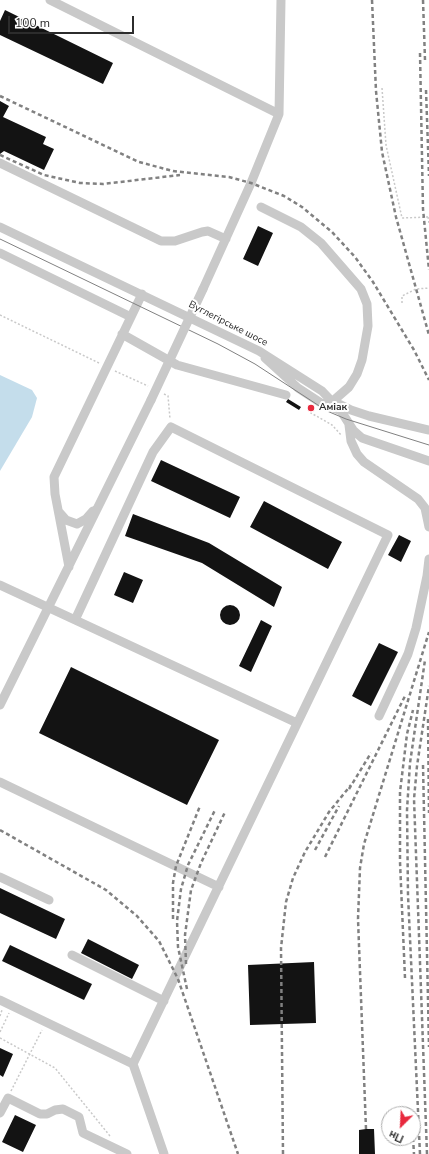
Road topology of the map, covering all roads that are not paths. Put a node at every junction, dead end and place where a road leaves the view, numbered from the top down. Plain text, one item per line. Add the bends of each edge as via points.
1 (50, 0) edge
2 (281, 0) edge
3 (279, 114) junction
4 (0, 163) edge
5 (261, 207) dead end
6 (0, 226) edge
7 (226, 239) junction
8 (0, 253) edge
9 (142, 294) junction
10 (131, 317) junction
11 (122, 334) junction
12 (259, 351) junction
13 (286, 395) dead end
14 (333, 401) junction
15 (341, 411) junction
16 (349, 425) junction
17 (429, 430) edge
18 (429, 461) edge
19 (100, 504) junction
20 (59, 511) junction
21 (429, 528) edge
22 (429, 559) edge
23 (69, 567) junction
24 (0, 585) edge
25 (49, 609) junction
26 (75, 620) junction
27 (0, 705) edge
28 (379, 716) dead end
29 (297, 723) junction
30 (0, 782) edge
31 (0, 877) edge
32 (219, 887) junction
33 (49, 900) dead end
34 (72, 955) dead end
35 (0, 1000) edge
36 (164, 1001) junction
37 (133, 1064) junction
38 (0, 1114) edge
39 (127, 1154) edge
40 (164, 1154) edge

1 - 3 street
2 - 3 street
3 - 7 street via 252,183
4 - 7 street via 161,241 175,241 208,231
5 - 14 street via 301,227 321,243 361,288 367,304 368,326 362,360 357,374 348,387
6 - 9 street, Вуглегірське шосе
7 - 19 street, bridge
8 - 10 street
9 - 10 street
9 - 12 street, Вуглегірське шосе
10 - 11 street
11 - 13 street via 177,365
11 - 20 street via 56,469 54,484
12 - 14 street, Вуглегірське шосе via 298,374
12 - 15 street via 298,388
14 - 15 street, Вуглегірське шосе
14 - 17 street via 369,416
15 - 16 street, Вуглегірське шосе
16 - 18 street, Вуглегірське шосе via 362,438
16 - 21 street via 353,448 364,462 418,499 425,508
19 - 20 street via 86,519 77,524 66,520
19 - 23 street
20 - 23 street
22 - 28 street via 410,648
23 - 25 street
24 - 25 street
25 - 26 street
25 - 27 street
26 - 29 street
26 - 29 street via 153,452 171,427 388,535
29 - 32 street
30 - 32 street
31 - 33 street
32 - 36 street
34 - 36 street
35 - 37 street
36 - 37 street
37 - 40 street
38 - 39 street via 8,1098 40,1114 59,1109 76,1115 81,1120 83,1134

